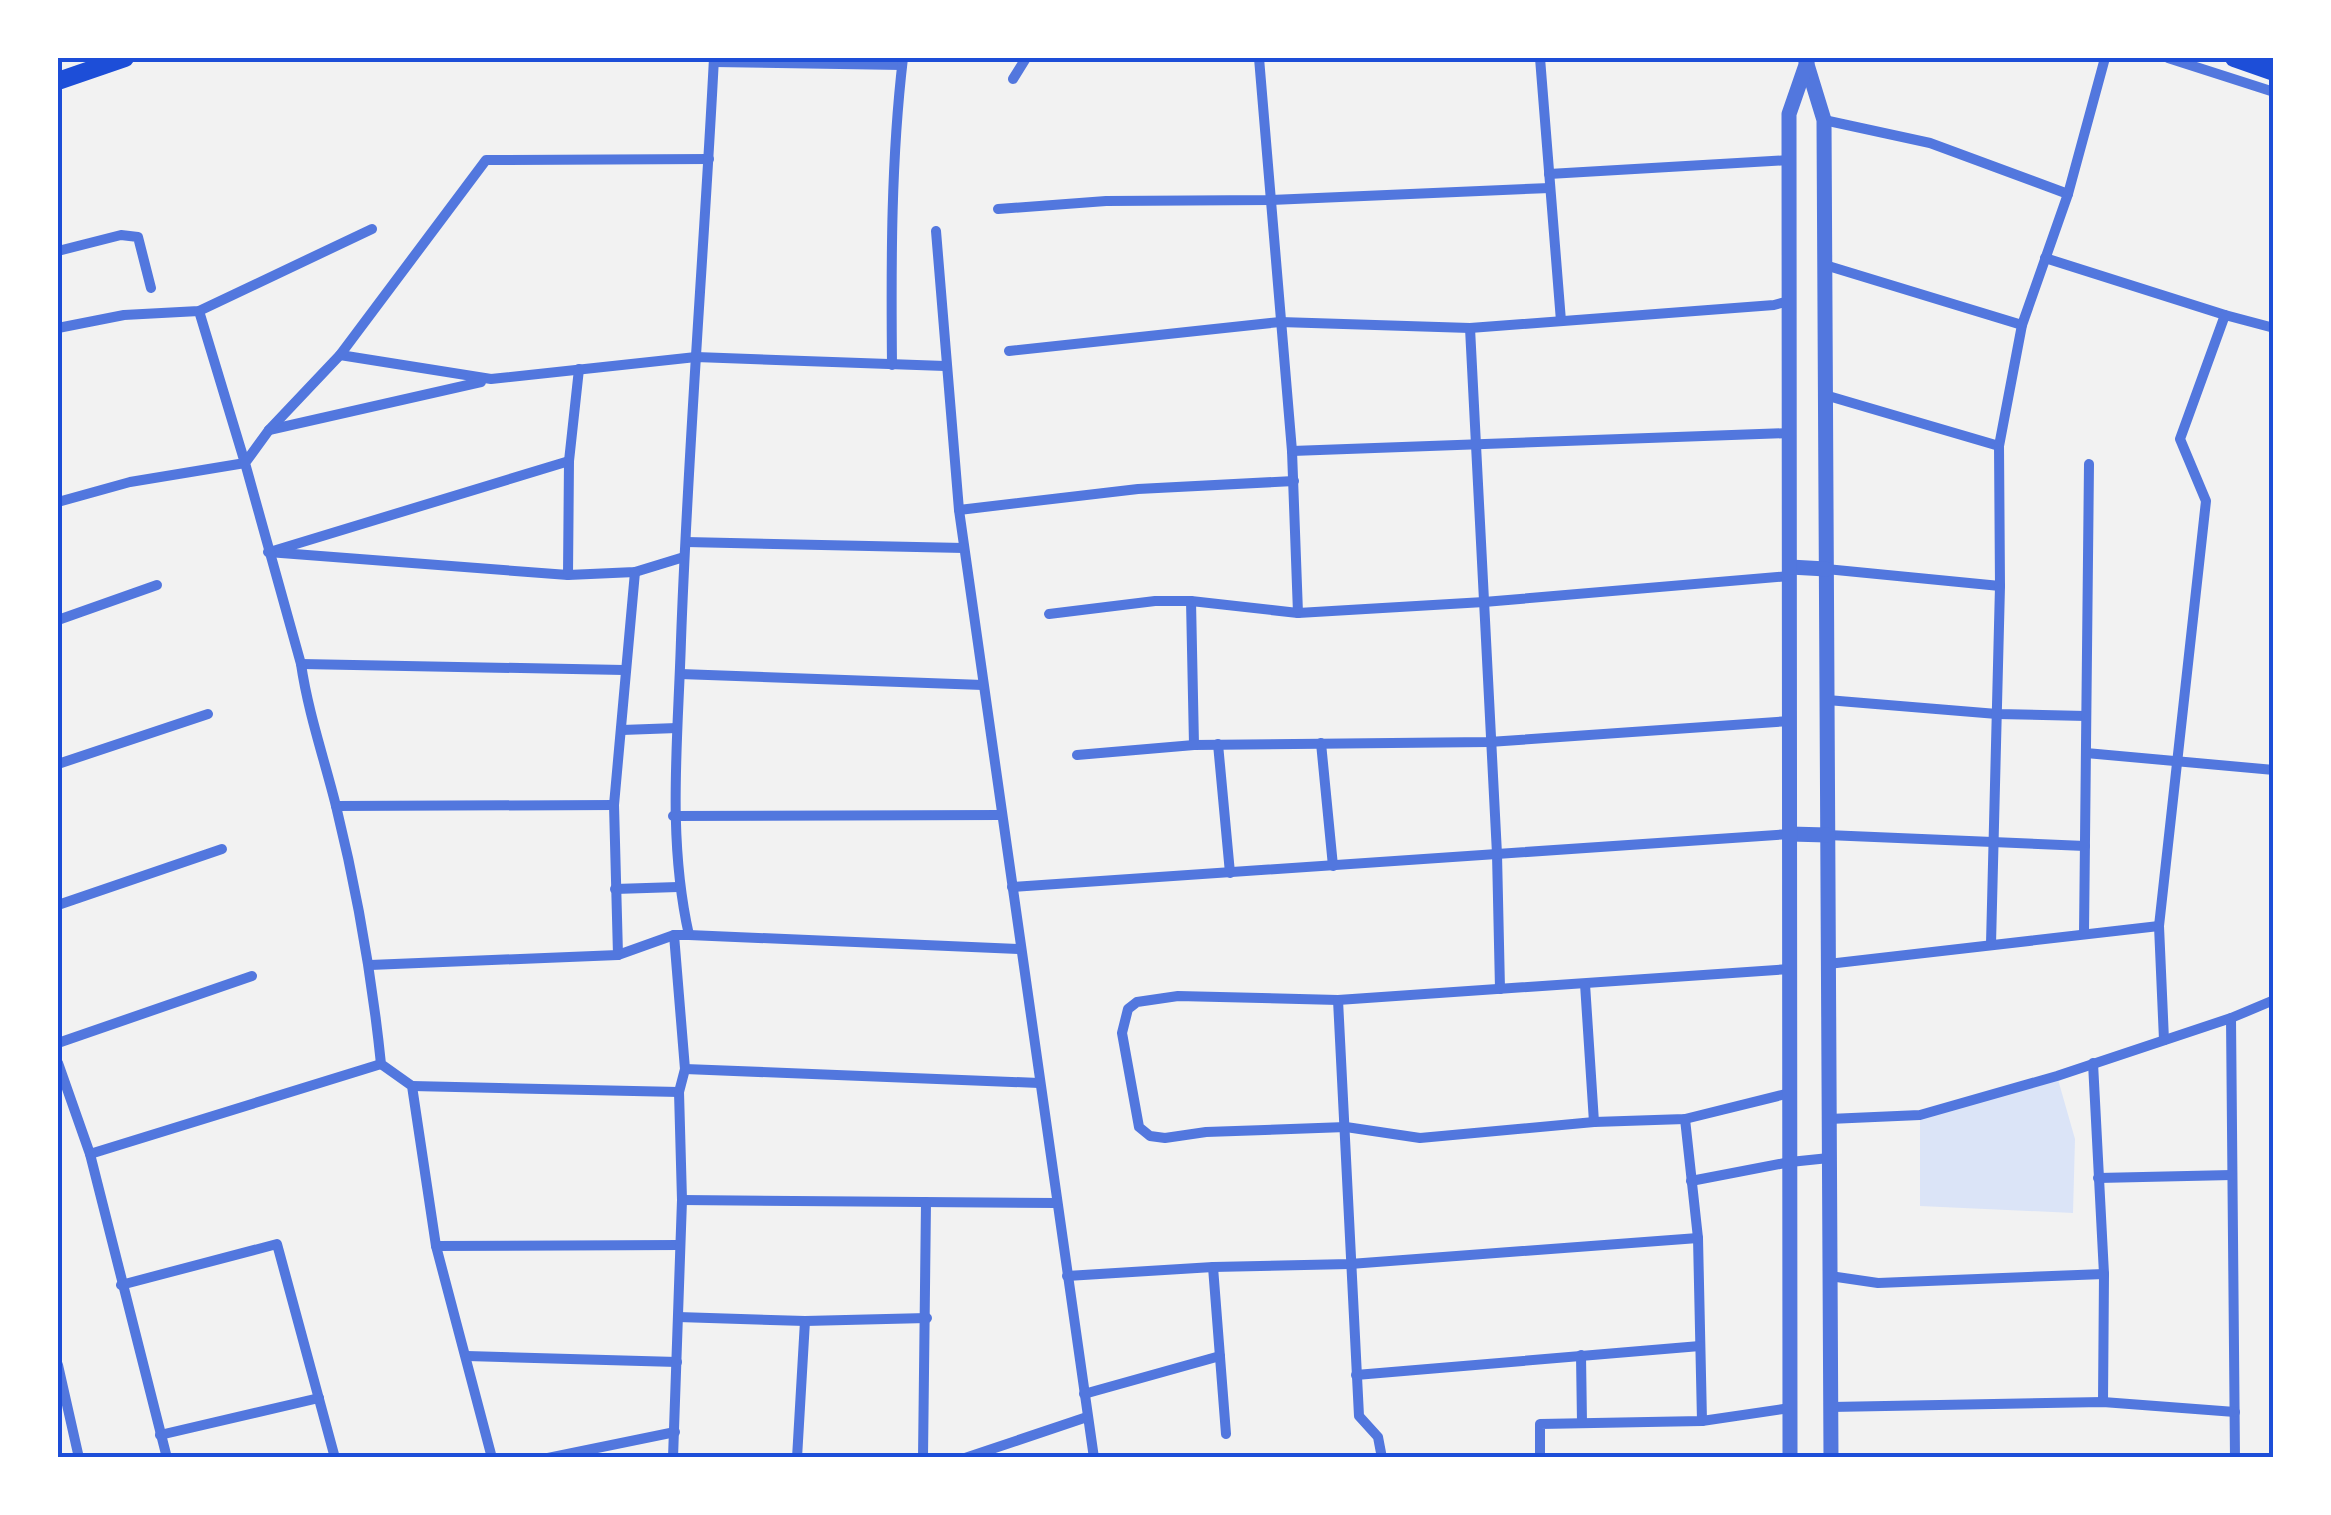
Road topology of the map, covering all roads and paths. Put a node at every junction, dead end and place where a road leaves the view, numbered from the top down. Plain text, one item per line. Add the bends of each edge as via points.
1 (125, 58) edge
2 (1026, 58) edge
3 (1259, 58) edge
4 (1540, 58) edge
5 (2104, 58) edge
6 (2168, 58) edge
7 (2234, 58) edge
8 (714, 60) edge
9 (1806, 60) edge
10 (903, 61) edge
11 (2274, 72) edge
12 (1013, 80) dead end
13 (58, 81) edge
14 (2274, 92) edge
15 (1824, 120) junction
16 (709, 159) junction
17 (1789, 160) junction
18 (1549, 174) junction
19 (1550, 188) junction
20 (2068, 194) junction
21 (1272, 200) junction
22 (998, 209) dead end
23 (372, 230) dead end
24 (936, 231) dead end
25 (58, 250) edge
26 (2045, 258) junction
27 (1824, 264) junction
28 (151, 288) dead end
29 (1825, 295) junction
30 (1789, 296) junction
31 (199, 312) junction
32 (2225, 315) junction
33 (1561, 321) junction
34 (1280, 322) junction
35 (2022, 325) junction
36 (58, 328) edge
37 (1470, 328) junction
38 (2274, 328) edge
39 (1010, 350) dead end
40 (340, 355) junction
41 (696, 357) junction
42 (892, 365) junction
43 (945, 366) junction
44 (579, 369) junction
45 (491, 380) junction
46 (1825, 395) junction
47 (269, 430) junction
48 (1790, 433) junction
49 (1476, 445) junction
50 (2000, 446) junction
51 (1292, 451) junction
52 (569, 461) junction
53 (245, 463) junction
54 (2089, 464) dead end
55 (1294, 482) junction
56 (58, 502) edge
57 (959, 510) junction
58 (686, 542) junction
59 (964, 548) junction
60 (268, 552) junction
61 (684, 556) junction
62 (1826, 569) junction
63 (635, 572) junction
64 (1790, 572) junction
65 (568, 575) junction
66 (156, 585) dead end
67 (2000, 586) junction
68 (1191, 600) junction
69 (1484, 602) junction
70 (1298, 613) junction
71 (1049, 614) dead end
72 (58, 620) edge
73 (301, 664) junction
74 (624, 670) junction
75 (680, 674) junction
76 (983, 685) junction
77 (1827, 700) junction
78 (208, 714) dead end
79 (1998, 714) junction
80 (2086, 716) junction
81 (1790, 721) junction
82 (678, 728) junction
83 (622, 730) junction
84 (1489, 742) junction
85 (1321, 743) junction
86 (1218, 744) junction
87 (1194, 745) junction
88 (2086, 753) junction
89 (1077, 756) dead end
90 (2177, 760) junction
91 (58, 764) edge
92 (2274, 770) edge
93 (614, 805) junction
94 (336, 806) junction
95 (1000, 815) junction
96 (673, 816) junction
97 (1790, 834) junction
98 (1828, 835) junction
99 (1995, 842) junction
100 (2085, 846) junction
101 (222, 849) dead end
102 (1497, 854) junction
103 (1333, 866) junction
104 (1230, 873) junction
105 (1012, 887) junction
106 (678, 888) junction
107 (616, 889) junction
108 (58, 906) edge
109 (2159, 926) junction
110 (689, 934) junction
111 (2084, 934) junction
112 (674, 935) junction
113 (1991, 944) junction
114 (1019, 949) junction
115 (618, 955) junction
116 (1828, 964) junction
117 (370, 965) junction
118 (1790, 969) junction
119 (252, 976) dead end
120 (1585, 984) junction
121 (1500, 989) junction
122 (1338, 1000) junction
123 (2274, 1000) edge
124 (2231, 1018) junction
125 (2164, 1040) junction
126 (58, 1043) edge
127 (58, 1063) edge
128 (381, 1064) junction
129 (2093, 1064) junction
130 (685, 1069) junction
131 (1039, 1083) junction
132 (412, 1086) junction
133 (680, 1092) junction
134 (1790, 1093) junction
135 (1685, 1119) junction
136 (1829, 1119) junction
137 (1594, 1122) junction
138 (1346, 1127) junction
139 (90, 1154) junction
140 (1829, 1158) junction
141 (1790, 1162) junction
142 (2232, 1175) junction
143 (2098, 1178) junction
144 (1691, 1181) junction
145 (682, 1200) junction
146 (926, 1202) junction
147 (1056, 1203) junction
148 (1698, 1238) junction
149 (679, 1245) junction
150 (436, 1246) junction
151 (1350, 1264) junction
152 (1213, 1267) junction
153 (2104, 1274) junction
154 (1067, 1276) junction
155 (1830, 1276) junction
156 (120, 1285) junction
157 (678, 1316) junction
158 (926, 1318) junction
159 (804, 1321) junction
160 (1700, 1346) junction
161 (1580, 1355) junction
162 (467, 1356) junction
163 (1220, 1356) junction
164 (677, 1362) junction
165 (58, 1365) edge
166 (1356, 1375) junction
167 (1084, 1394) junction
168 (319, 1398) junction
169 (2102, 1402) junction
170 (1831, 1406) junction
171 (1790, 1408) junction
172 (2235, 1412) junction
173 (1087, 1417) junction
174 (1702, 1421) junction
175 (1582, 1423) junction
176 (675, 1432) junction
177 (1226, 1434) dead end
178 (160, 1436) junction
179 (80, 1458) edge
180 (166, 1458) edge
181 (335, 1458) edge
182 (492, 1458) edge
183 (548, 1458) edge
184 (673, 1458) edge
185 (797, 1458) edge
186 (923, 1458) edge
187 (965, 1458) edge
188 (1094, 1458) edge
189 (1382, 1458) edge
190 (1395, 1458) edge
191 (1439, 1458) edge
192 (1540, 1458) edge
193 (1790, 1458) edge
194 (1831, 1458) edge
195 (2235, 1458) edge

1 - 13 main road
2 - 12 street
3 - 21 street
4 - 18 street
5 - 20 street
6 - 14 street
7 - 11 main road
8 - 10 street
8 - 16 street
9 - 15 street
9 - 17 street via 1789,114
10 - 42 street via 891,245
15 - 20 street via 1930,143
15 - 27 street
16 - 40 street via 486,160
16 - 41 street
17 - 18 street
17 - 30 street
18 - 19 street
19 - 21 street
19 - 33 street
20 - 26 street
21 - 22 street
21 - 34 street
23 - 31 street
24 - 43 street
25 - 28 street via 138,237
26 - 32 street
26 - 35 street
27 - 29 street
27 - 35 street
29 - 30 street
29 - 46 street
30 - 33 street via 1774,304
30 - 48 street
31 - 36 street via 124,315
31 - 53 street
32 - 38 street
32 - 90 street via 2180,439 2206,500
33 - 37 street
34 - 37 street
34 - 39 street
34 - 51 street
35 - 50 street
37 - 49 street
40 - 45 street
40 - 47 street
41 - 42 street
41 - 44 street
41 - 58 street
42 - 43 street
43 - 57 street
44 - 45 street
44 - 52 street
45 - 47 street
46 - 50 street
46 - 62 street
47 - 53 street
48 - 49 street
48 - 64 street
49 - 51 street
49 - 69 street
50 - 67 street
51 - 55 street
52 - 60 street
52 - 65 street
53 - 56 street
53 - 60 street
54 - 80 street
55 - 57 street via 1138,490
55 - 70 street
57 - 59 street
58 - 59 street
58 - 61 street
59 - 76 street
60 - 65 street
60 - 73 street
61 - 63 street
61 - 75 street
62 - 64 street
62 - 67 street
62 - 77 street
63 - 65 street
63 - 74 street
64 - 69 street
64 - 81 street
66 - 72 street
67 - 79 street
68 - 70 street
68 - 71 street
68 - 87 street
69 - 70 street
69 - 84 street
73 - 74 street
73 - 94 street
74 - 83 street
75 - 76 street
75 - 82 street
76 - 95 street
77 - 79 street
77 - 98 street
78 - 91 street
79 - 80 street
79 - 99 street
80 - 88 street
81 - 84 street
81 - 97 street
82 - 83 street
82 - 96 street
83 - 93 street
84 - 85 street
84 - 102 street
85 - 86 street
85 - 103 street
86 - 87 street
86 - 104 street
87 - 89 street
88 - 90 street
88 - 100 street
90 - 92 street
90 - 109 street
93 - 94 street
93 - 107 street
94 - 117 street
95 - 96 street
95 - 105 street
96 - 106 street
97 - 98 street
97 - 102 street
97 - 118 street
98 - 99 street
98 - 116 street
99 - 100 street
99 - 113 street
100 - 111 street
101 - 108 street
102 - 103 street
102 - 121 street
103 - 104 street
104 - 105 street
105 - 114 street
106 - 107 street
106 - 110 street
107 - 115 street
109 - 111 street
109 - 125 street
110 - 112 street
110 - 114 street
111 - 113 street
112 - 115 street
112 - 130 street
113 - 116 street
114 - 131 street
115 - 117 street
116 - 136 street
117 - 128 street
118 - 120 street
118 - 134 street
119 - 126 street
120 - 121 street
120 - 137 street
121 - 122 street
122 - 138 street
122 - 138 street via 1178,996 1137,1002 1128,1009 1122,1033 1139,1126 1150,1136
123 - 124 street
124 - 125 street
124 - 142 street
125 - 129 street
127 - 139 street
128 - 132 street
128 - 139 street
129 - 136 street via 1920,1114
129 - 143 street
130 - 131 street
130 - 133 street
131 - 147 street
132 - 133 street
132 - 150 street
133 - 145 street
134 - 135 street
134 - 141 street
135 - 137 street
135 - 144 street
136 - 140 street
137 - 138 street via 1420,1138
138 - 151 street
139 - 156 street
140 - 141 street
140 - 155 street
141 - 144 street
141 - 171 street
142 - 143 street
142 - 172 street
143 - 153 street
144 - 148 street
145 - 146 street
145 - 149 street
146 - 147 street
146 - 158 street
147 - 154 street
148 - 151 street
148 - 160 street
149 - 150 street
149 - 157 street
150 - 162 street
151 - 152 street
151 - 166 street
152 - 154 street
152 - 163 street
153 - 155 street via 1878,1283
153 - 169 street
154 - 167 street
155 - 170 street
156 - 168 street via 277,1244
156 - 178 street
157 - 159 street
157 - 164 street
158 - 159 street
158 - 186 street
159 - 185 street
160 - 161 street
160 - 174 street
161 - 166 street
161 - 175 street
162 - 164 street
162 - 182 street
163 - 167 street
163 - 177 street
164 - 176 street
165 - 179 street
166 - 189 street via 1359,1416 1378,1437
167 - 173 street
168 - 178 street
168 - 181 street
169 - 170 street
169 - 172 street
170 - 194 street
171 - 174 street
171 - 193 street
172 - 195 street
173 - 187 street
173 - 188 street
174 - 175 street
175 - 192 street via 1540,1424
176 - 183 street
176 - 184 street
178 - 180 street
190 - 191 street

